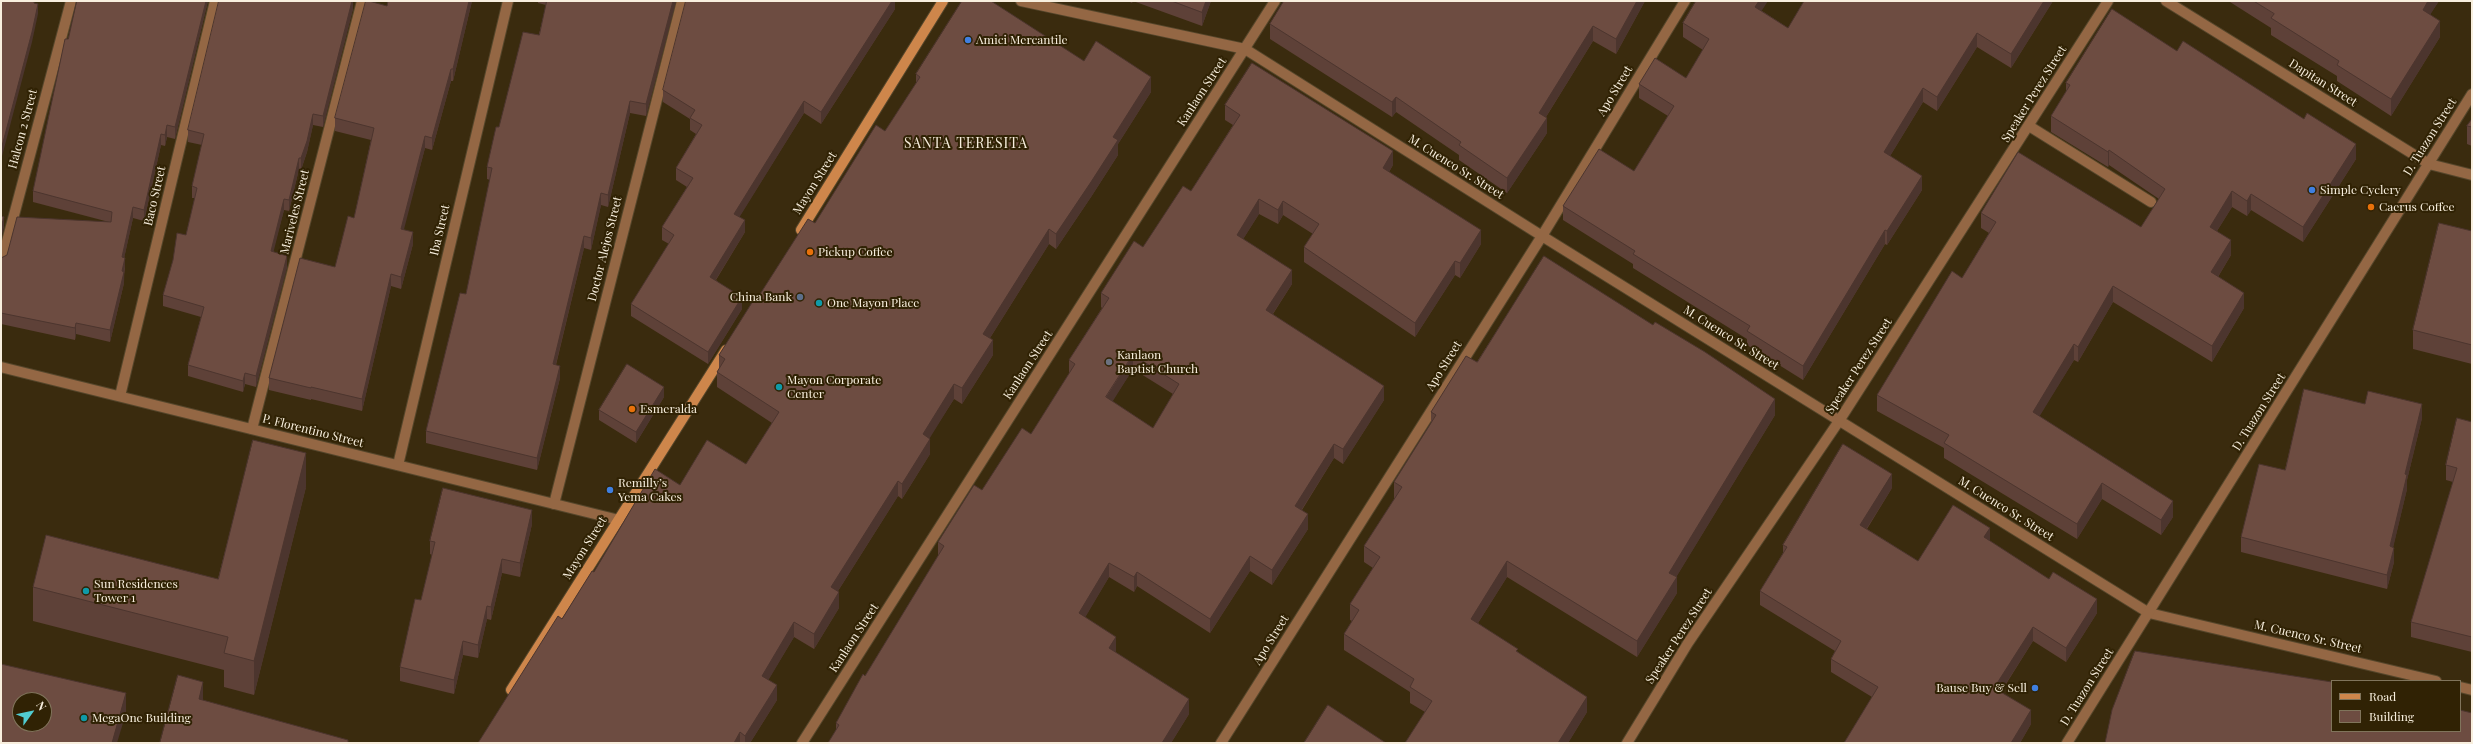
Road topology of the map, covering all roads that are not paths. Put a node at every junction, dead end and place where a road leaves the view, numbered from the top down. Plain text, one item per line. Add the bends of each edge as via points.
1 (71, 1) edge
2 (215, 1) edge
3 (362, 1) edge
4 (508, 1) edge
5 (682, 1) edge
6 (944, 1) edge
7 (1021, 1) edge
8 (1275, 1) edge
9 (1685, 1) edge
10 (2108, 1) edge
11 (2166, 1) edge
12 (1246, 49) junction
13 (2472, 94) edge
14 (2029, 126) junction
15 (2429, 164) junction
16 (2472, 175) edge
17 (2151, 202) dead end
18 (1542, 236) junction
19 (797, 237) edge
20 (1, 264) edge
21 (733, 338) edge
22 (1, 367) edge
23 (120, 396) junction
24 (1839, 421) junction
25 (252, 429) junction
26 (398, 465) junction
27 (554, 504) junction
28 (618, 520) junction
29 (2149, 613) junction
30 (2432, 680) edge
31 (2461, 687) edge
32 (2472, 690) edge
33 (504, 702) edge
34 (802, 743) edge
35 (1221, 743) edge
36 (1627, 743) edge
37 (2067, 743) edge

1 - 20 street, Halcon 2 Street
2 - 23 street, Baco Street
3 - 25 street, Mariveles Street
4 - 26 street, Iba Street
5 - 27 street, Doctor Alejos Street
6 - 19 main road, Mayon Street
7 - 12 street, M. Cuenco Sr. Street
8 - 12 street, Kanlaon Street
9 - 18 street, Apo Street
10 - 14 street, Speaker Perez Street
11 - 15 street, Dapitan Street
12 - 18 street, M. Cuenco Sr. Street
12 - 34 street, Kanlaon Street
13 - 15 street, D. Tuazon Street
14 - 17 street
14 - 24 street, Speaker Perez Street
15 - 16 street, Dapitan Street
15 - 29 street, D. Tuazon Street
18 - 24 street, M. Cuenco Sr. Street
18 - 35 street, Apo Street
21 - 28 main road, Mayon Street
22 - 23 street, P. Florentino Street
23 - 25 street, P. Florentino Street
24 - 29 street, M. Cuenco Sr. Street
24 - 36 street, Speaker Perez Street via 1688,643
25 - 26 street, P. Florentino Street
26 - 27 street, P. Florentino Street
27 - 28 street, P. Florentino Street
28 - 33 main road, Mayon Street
29 - 30 street, M. Cuenco Sr. Street
29 - 37 street, D. Tuazon Street
31 - 32 street

